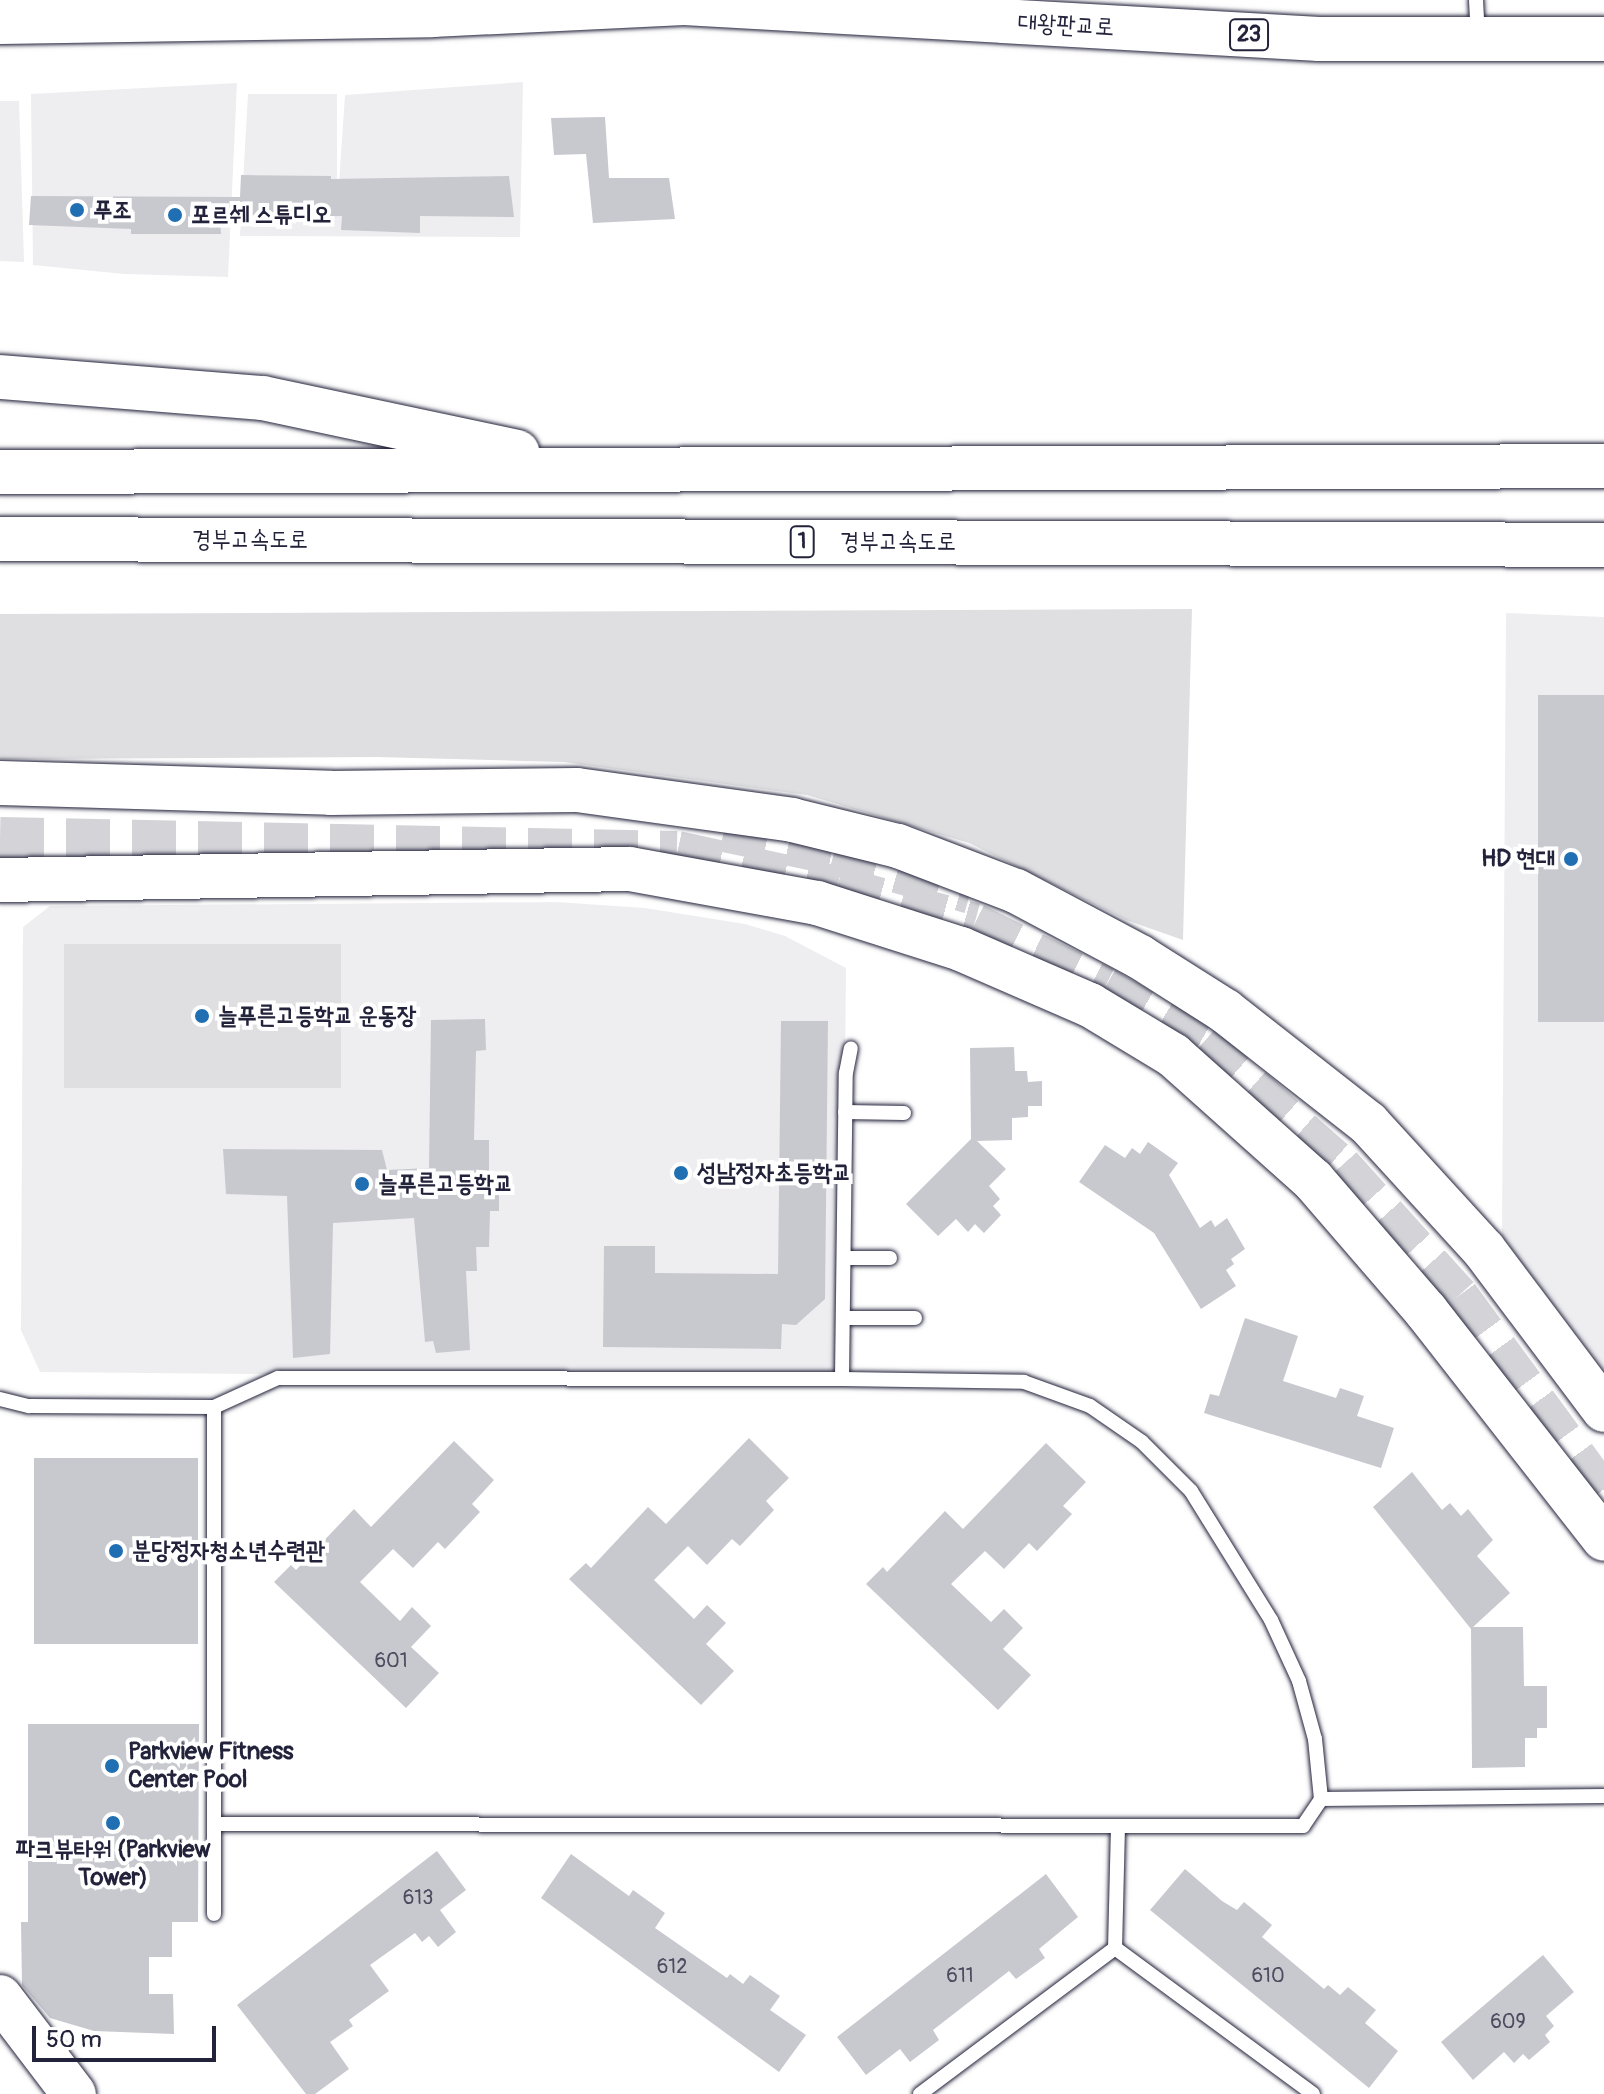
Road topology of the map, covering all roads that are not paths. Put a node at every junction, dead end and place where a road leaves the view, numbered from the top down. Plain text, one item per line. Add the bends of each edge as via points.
1 (1477, 20) edge
2 (0, 22) edge
3 (1604, 39) edge
4 (0, 377) edge
5 (1604, 466) edge
6 (601, 469) junction
7 (0, 472) edge
8 (0, 539) edge
9 (1604, 545) edge
10 (0, 783) edge
11 (0, 880) edge
12 (851, 1048) dead end
13 (845, 1112) junction
14 (904, 1113) dead end
15 (844, 1258) junction
16 (890, 1258) dead end
17 (843, 1318) junction
18 (915, 1318) dead end
19 (842, 1379) junction
20 (0, 1399) edge
21 (214, 1407) junction
22 (1604, 1410) edge
23 (1604, 1539) edge
24 (1604, 1796) edge
25 (1321, 1799) junction
26 (214, 1824) junction
27 (1118, 1826) junction
28 (214, 1914) dead end
29 (1115, 1948) junction
30 (0, 1997) edge
31 (74, 2094) edge
32 (920, 2094) edge
33 (1313, 2094) edge

1 - 2 main road, 대왕판교로 / 23 via 1319,39 1020,16 684,3 369,16
1 - 3 main road, 대왕판교로 / 23
4 - 6 main road via 263,398
5 - 6 main road
6 - 7 main road
8 - 9 main road, 경부고속도로 / 1
10 - 22 main road via 331,793 577,790 792,820 898,846 1016,891 1140,957 1225,1011 1368,1123 1484,1250
11 - 23 main road via 630,869 817,903 961,949 1090,1005 1173,1055 1313,1180 1426,1311
12 - 13 lane
13 - 14 lane
13 - 15 lane
15 - 16 lane
15 - 17 lane
17 - 18 lane
17 - 19 lane
19 - 21 lane via 278,1378
19 - 25 lane via 1024,1382 1090,1406 1142,1442 1191,1491 1271,1620 1299,1681 1315,1739
20 - 21 lane via 29,1406
21 - 26 lane
24 - 25 lane
25 - 27 lane via 1303,1826
26 - 27 lane
26 - 28 lane
27 - 29 lane
29 - 32 lane
29 - 33 lane
30 - 31 main road

